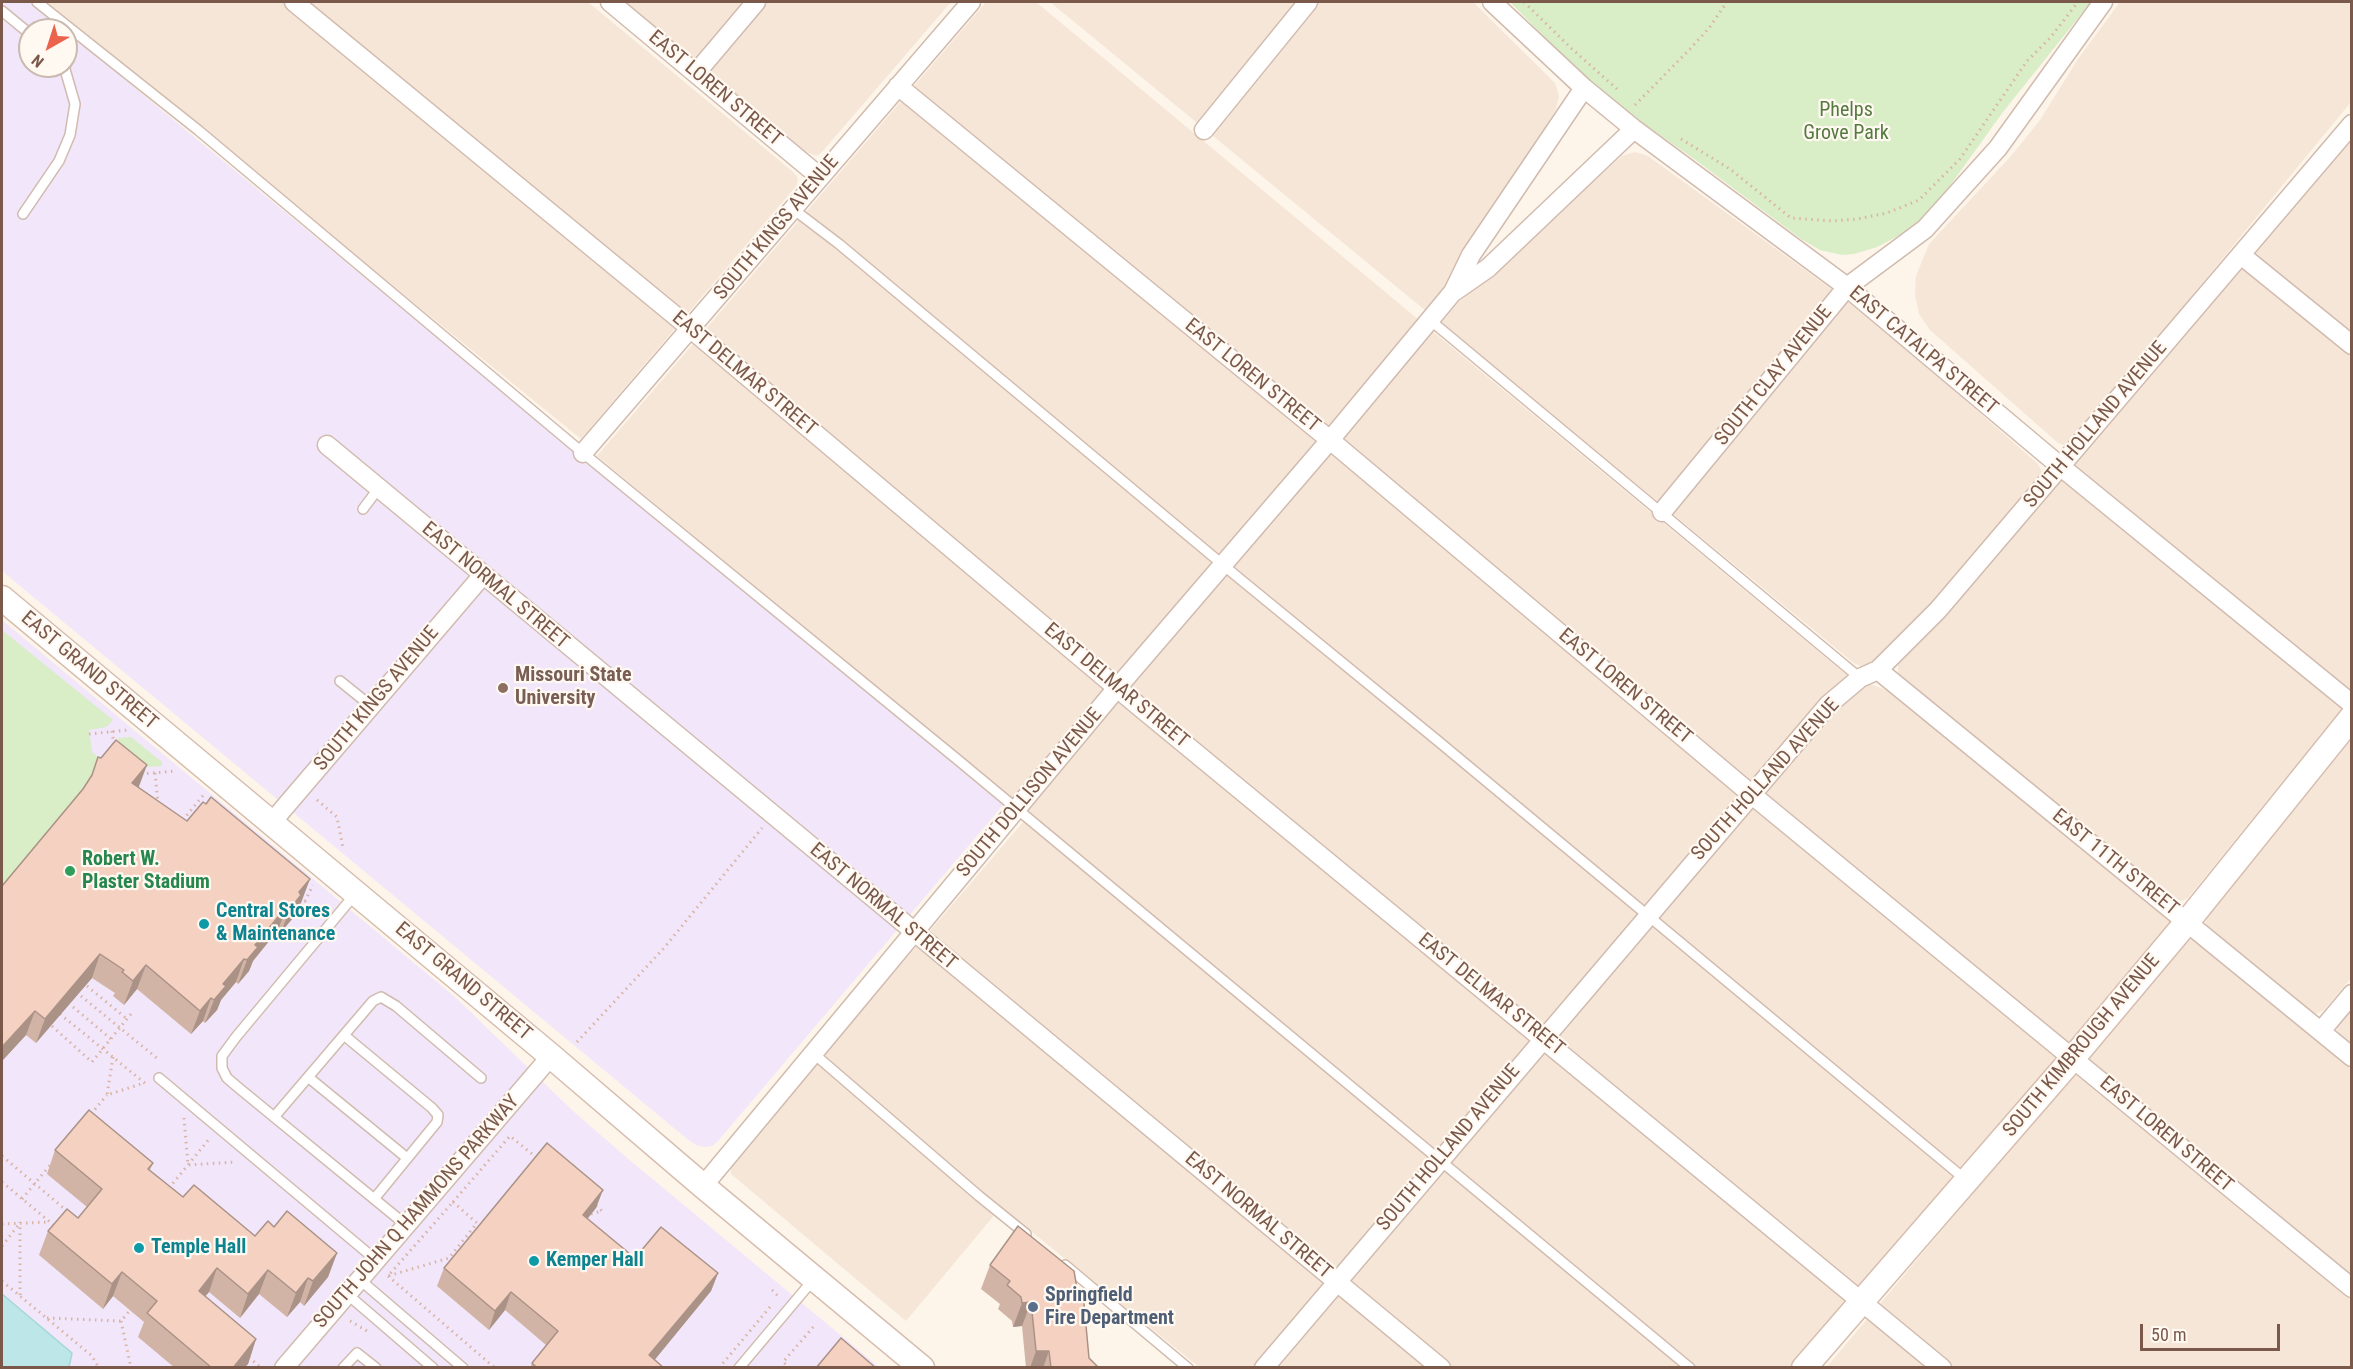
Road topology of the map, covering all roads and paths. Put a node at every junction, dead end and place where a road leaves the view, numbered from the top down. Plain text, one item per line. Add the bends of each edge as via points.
1 (37, 2) edge
2 (294, 2) edge
3 (610, 2) edge
4 (756, 2) edge
5 (970, 2) edge
6 (1308, 2) edge
7 (1492, 2) edge
8 (1524, 2) edge
9 (1727, 2) edge
10 (2078, 2) edge
11 (2103, 2) edge
12 (2, 11) edge
13 (18, 24) edge
14 (696, 73) junction
15 (67, 78) edge
16 (898, 86) junction
17 (1584, 88) junction
18 (1617, 89) dead end
19 (1642, 111) dead end
20 (2352, 124) edge
21 (1203, 129) dead end
22 (1634, 129) junction
23 (1679, 138) dead end
24 (820, 177) junction
25 (793, 209) junction
26 (23, 214) dead end
27 (2241, 255) junction
28 (1847, 287) junction
29 (1454, 292) junction
30 (1430, 320) junction
31 (690, 329) junction
32 (2352, 345) edge
33 (1330, 440) junction
34 (327, 445) dead end
35 (583, 453) junction
36 (2060, 466) junction
37 (378, 489) junction
38 (363, 508) dead end
39 (1662, 512) junction
40 (1223, 565) junction
41 (482, 576) junction
42 (2, 598) edge
43 (1878, 670) junction
44 (1860, 678) junction
45 (340, 681) dead end
46 (1117, 688) junction
47 (2352, 704) edge
48 (371, 706) junction
49 (2352, 717) edge
50 (130, 730) dead end
51 (112, 731) junction
52 (89, 734) dead end
53 (115, 754) edge
54 (178, 771) dead end
55 (155, 773) junction
56 (140, 774) edge
57 (205, 793) dead end
58 (1751, 794) junction
59 (317, 800) dead end
60 (1016, 810) junction
61 (166, 811) edge
62 (773, 816) junction
63 (272, 822) junction
64 (181, 823) edge
65 (343, 848) dead end
66 (314, 884) dead end
67 (356, 893) junction
68 (296, 894) edge
69 (1647, 915) junction
70 (2187, 922) junction
71 (913, 932) junction
72 (87, 986) edge
73 (2352, 994) edge
74 (81, 996) edge
75 (73, 1007) edge
76 (60, 1014) edge
77 (131, 1014) dead end
78 (127, 1019) junction
79 (52, 1026) edge
80 (121, 1029) junction
81 (2320, 1031) junction
82 (344, 1035) junction
83 (1543, 1038) junction
84 (111, 1039) junction
85 (577, 1042) dead end
86 (103, 1049) junction
87 (813, 1053) junction
88 (551, 1056) junction
89 (113, 1057) junction
90 (2352, 1057) edge
91 (2073, 1058) junction
92 (158, 1059) dead end
93 (308, 1077) junction
94 (159, 1078) dead end
95 (481, 1078) dead end
96 (144, 1083) junction
97 (152, 1090) dead end
98 (107, 1095) junction
99 (274, 1117) junction
100 (85, 1122) edge
101 (192, 1124) dead end
102 (217, 1144) dead end
103 (2, 1156) edge
104 (231, 1156) dead end
105 (56, 1157) edge
106 (407, 1158) junction
107 (538, 1159) edge
108 (1438, 1160) junction
109 (188, 1165) junction
110 (1966, 1180) junction
111 (2, 1182) edge
112 (34, 1184) junction
113 (703, 1186) junction
114 (168, 1189) edge
115 (22, 1199) junction
116 (374, 1199) junction
117 (453, 1202) junction
118 (593, 1203) edge
119 (70, 1213) edge
120 (591, 1214) edge
121 (20, 1222) junction
122 (49, 1222) junction
123 (2, 1224) edge
124 (406, 1225) junction
125 (57, 1229) edge
126 (1033, 1240) edge
127 (2, 1246) edge
128 (376, 1260) junction
129 (1061, 1262) edge
130 (388, 1276) junction
131 (814, 1278) junction
132 (359, 1279) junction
133 (2, 1281) edge
134 (1336, 1281) junction
135 (2352, 1288) edge
136 (772, 1290) dead end
137 (347, 1294) junction
138 (20, 1296) junction
139 (781, 1299) dead end
140 (1861, 1301) junction
141 (770, 1307) dead end
142 (130, 1310) dead end
143 (46, 1318) junction
144 (121, 1321) junction
145 (815, 1325) dead end
146 (343, 1328) dead end
147 (366, 1331) dead end
148 (244, 1353) edge
149 (99, 1368) edge
150 (131, 1368) edge
151 (261, 1368) edge
152 (284, 1368) edge
153 (343, 1368) edge
154 (376, 1368) edge
155 (433, 1368) edge
156 (463, 1368) edge
157 (495, 1368) edge
158 (719, 1368) edge
159 (739, 1368) edge
160 (790, 1368) edge
161 (922, 1368) edge
162 (1188, 1368) edge
163 (1264, 1368) edge
164 (1441, 1368) edge
165 (1690, 1368) edge
166 (1804, 1368) edge
167 (1942, 1368) edge

1 - 35 lane via 198,130
2 - 31 street, EAST DELMAR STREET
3 - 14 street, EAST LOREN STREET
4 - 14 street
5 - 16 street, SOUTH KINGS AVENUE
6 - 21 street
7 - 17 street, EAST CATALPA STREET
8 - 18 path
9 - 19 path via 1709,28 1635,105
10 - 23 path via 2027,62 1960,159 1919,200 1887,213 1833,221 1791,218 1730,169
11 - 28 street, SOUTH CLAY AVENUE via 1998,148 1925,229
12 - 13 lane
14 - 24 street, EAST LOREN STREET
15 - 26 lane via 75,104 70,135 59,161
16 - 24 street, SOUTH KINGS AVENUE
16 - 33 street, EAST LOREN STREET
17 - 22 street, EAST CATALPA STREET
17 - 29 street, SOUTH DOLLISON AVENUE via 1472,255
20 - 27 street, SOUTH HOLLAND AVENUE
22 - 28 street, EAST CATALPA STREET
22 - 29 street, SOUTH DOLLISON AVENUE via 1488,268
24 - 25 street, SOUTH KINGS AVENUE
25 - 31 street, SOUTH KINGS AVENUE
25 - 40 lane via 839,243
27 - 32 street
27 - 36 street, SOUTH HOLLAND AVENUE
28 - 36 street, EAST CATALPA STREET
28 - 39 street, SOUTH CLAY AVENUE
29 - 30 street, SOUTH DOLLISON AVENUE
30 - 33 street, SOUTH DOLLISON AVENUE
30 - 39 lane
31 - 35 street, SOUTH KINGS AVENUE
31 - 46 street, EAST DELMAR STREET
33 - 40 street, SOUTH DOLLISON AVENUE
33 - 58 street, EAST LOREN STREET
34 - 37 street, EAST NORMAL STREET
35 - 60 lane
36 - 43 street, SOUTH HOLLAND AVENUE via 1938,610
36 - 47 street, EAST CATALPA STREET
37 - 38 lane
37 - 41 street, EAST NORMAL STREET
39 - 44 lane
40 - 46 street, SOUTH DOLLISON AVENUE
40 - 69 lane
41 - 48 street, SOUTH KINGS AVENUE
41 - 62 street, EAST NORMAL STREET
42 - 63 main road, EAST GRAND STREET
43 - 44 street, SOUTH HOLLAND AVENUE
43 - 70 street, EAST 11TH STREET
44 - 58 street, SOUTH HOLLAND AVENUE via 1828,705
45 - 48 lane
46 - 60 street, SOUTH DOLLISON AVENUE
46 - 83 street, EAST DELMAR STREET
48 - 63 street, SOUTH KINGS AVENUE
49 - 70 main road, SOUTH KIMBROUGH AVENUE
50 - 51 path
51 - 52 path
51 - 53 path
54 - 55 path
55 - 56 path
55 - 61 path via 158,805
57 - 64 path
58 - 69 street, SOUTH HOLLAND AVENUE
58 - 91 street, EAST LOREN STREET
59 - 65 path via 337,817
60 - 71 street, SOUTH DOLLISON AVENUE
60 - 108 lane
62 - 71 street, EAST NORMAL STREET
62 - 85 path via 664,948
63 - 67 main road, EAST GRAND STREET
66 - 68 path via 305,901
67 - 88 main road, EAST GRAND STREET
67 - 99 lane via 222,1056 227,1078
69 - 83 street, SOUTH HOLLAND AVENUE
69 - 110 lane
70 - 81 street, EAST 11TH STREET
70 - 91 main road, SOUTH KIMBROUGH AVENUE
71 - 87 street, SOUTH DOLLISON AVENUE
71 - 134 street, EAST NORMAL STREET
72 - 78 path
73 - 81 street
74 - 80 path
75 - 84 path
76 - 86 path
77 - 78 path
78 - 80 path
79 - 86 path via 92,1062
80 - 84 path
80 - 92 path
81 - 90 street, EAST 11TH STREET
82 - 93 lane
82 - 95 lane via 381,997
82 - 106 lane via 438,1115 437,1122
83 - 108 street, SOUTH HOLLAND AVENUE
83 - 140 street, EAST DELMAR STREET
84 - 86 path
86 - 89 path
87 - 113 street, SOUTH DOLLISON AVENUE
87 - 126 lane
88 - 113 main road, EAST GRAND STREET
88 - 124 street, SOUTH JOHN Q HAMMONS PARKWAY
89 - 96 path
89 - 98 path
91 - 110 main road, SOUTH KIMBROUGH AVENUE
91 - 135 street, EAST LOREN STREET
93 - 99 lane
93 - 106 lane
94 - 128 lane
96 - 97 path
96 - 98 path
98 - 100 path
99 - 116 lane
101 - 109 path via 184,1116
102 - 109 path via 210,1138
103 - 112 path
104 - 109 path via 238,1161
105 - 112 path
106 - 116 lane
107 - 117 path via 510,1136
108 - 134 street, SOUTH HOLLAND AVENUE
108 - 165 lane
109 - 114 path
110 - 140 main road, SOUTH KIMBROUGH AVENUE
111 - 115 path
112 - 115 path
112 - 119 path
113 - 131 main road, EAST GRAND STREET
115 - 122 path
116 - 124 lane
117 - 130 path
117 - 130 path via 477,1223 449,1258
118 - 120 path via 602,1211
121 - 122 path
121 - 123 path
121 - 127 path
121 - 138 path
122 - 125 path
124 - 128 street, SOUTH JOHN Q HAMMONS PARKWAY
128 - 132 street, SOUTH JOHN Q HAMMONS PARKWAY
129 - 162 lane
130 - 157 path
131 - 159 lane
131 - 161 main road, EAST GRAND STREET
132 - 137 street, SOUTH JOHN Q HAMMONS PARKWAY
132 - 156 lane
133 - 138 path
134 - 163 street, SOUTH HOLLAND AVENUE
134 - 164 street, EAST NORMAL STREET
136 - 139 path
137 - 152 street, SOUTH JOHN Q HAMMONS PARKWAY
137 - 155 lane
138 - 143 path
140 - 166 main road, SOUTH KIMBROUGH AVENUE
140 - 167 street, EAST DELMAR STREET
141 - 158 path
142 - 144 path
143 - 144 path
143 - 149 path via 92,1356
144 - 150 path
145 - 160 path via 783,1362
146 - 147 path via 350,1320
148 - 151 path
153 - 154 lane via 357,1353

